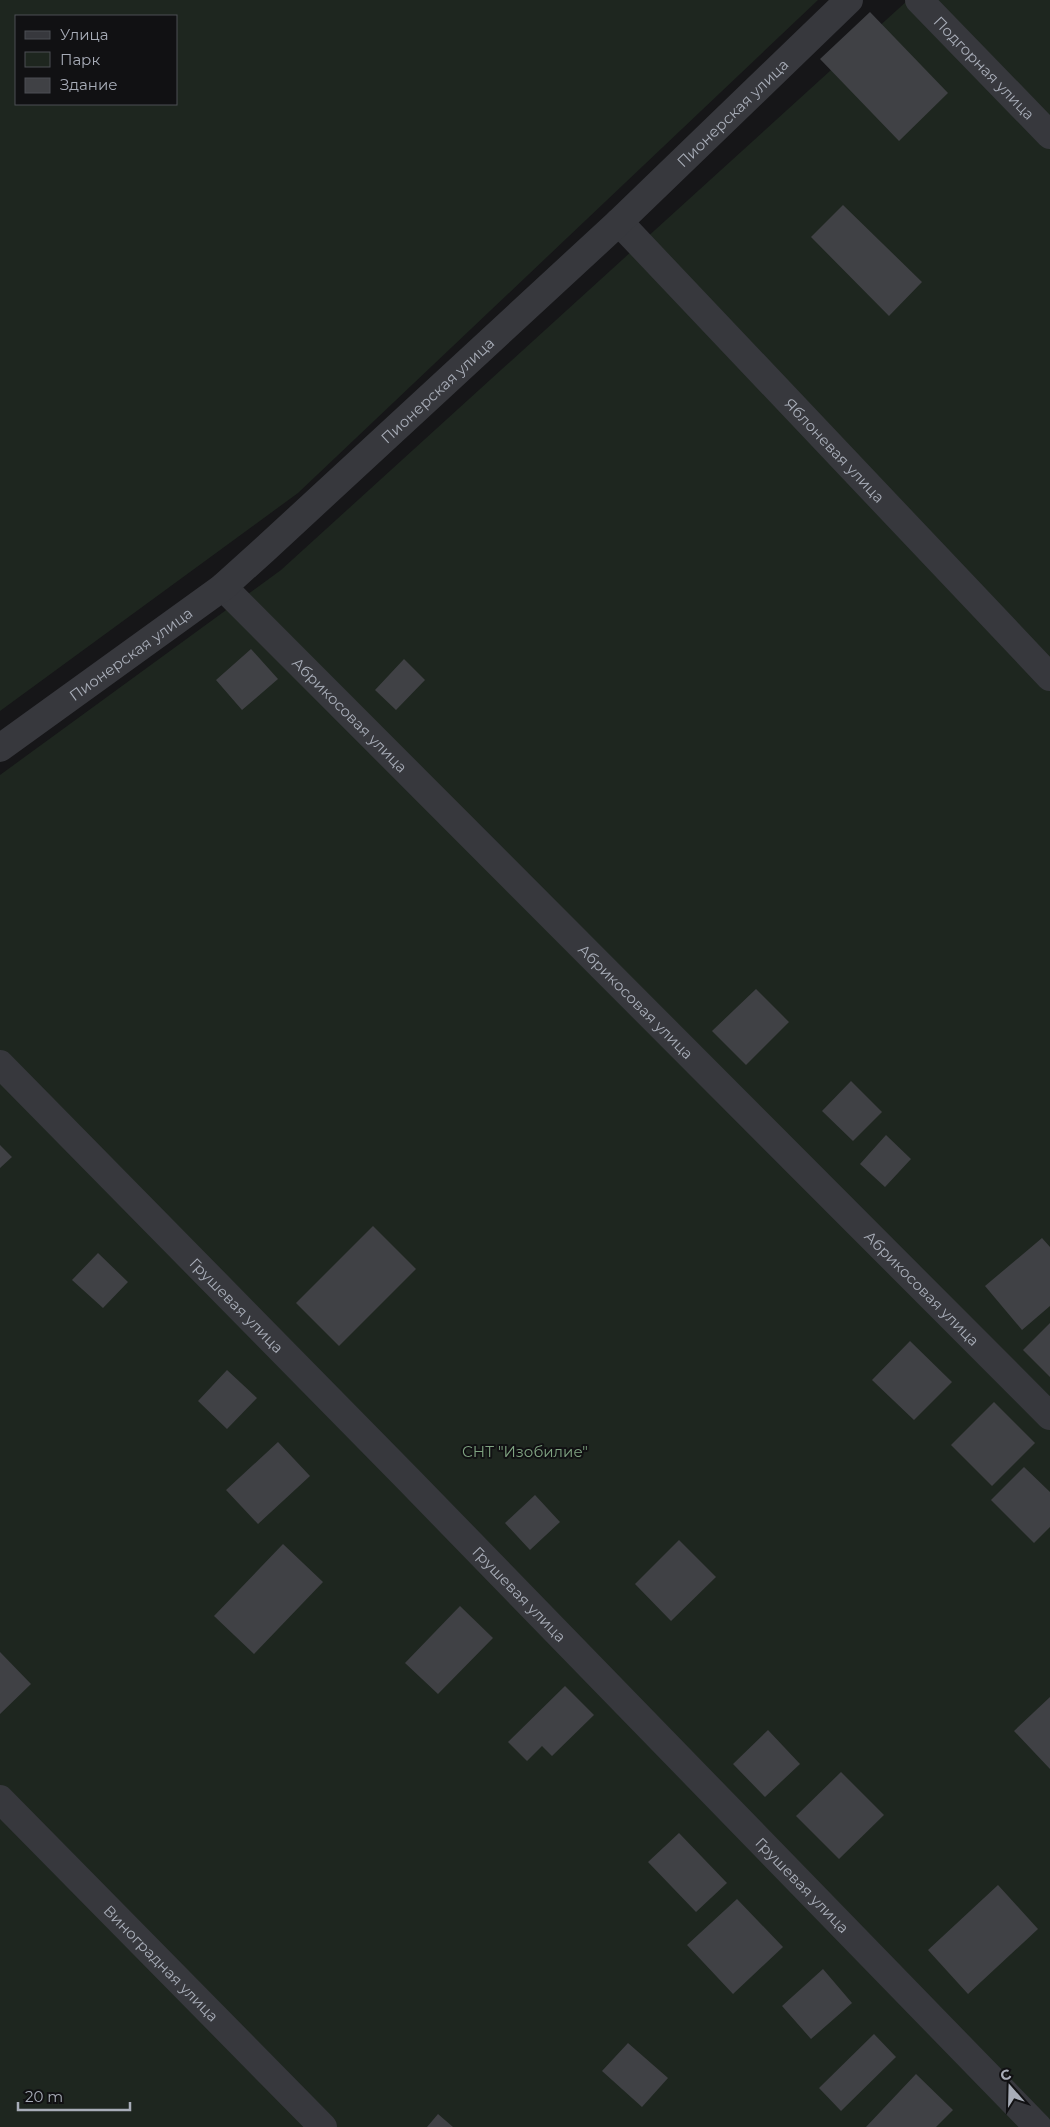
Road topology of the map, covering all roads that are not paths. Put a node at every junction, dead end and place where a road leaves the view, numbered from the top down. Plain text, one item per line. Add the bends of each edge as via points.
1 (849, 0) edge
2 (919, 0) edge
3 (1050, 135) edge
4 (619, 222) junction
5 (223, 587) junction
6 (1050, 677) edge
7 (0, 748) edge
8 (0, 1064) edge
9 (1050, 1416) edge
10 (0, 1799) edge
11 (323, 2127) edge
12 (1038, 2127) edge

1 - 4 street, Пионерская улица
2 - 3 street, Подгорная улица
4 - 5 street, Пионерская улица
4 - 6 street, Яблоневая улица
5 - 7 street, Пионерская улица
5 - 9 street, Абрикосовая улица
8 - 12 street, Грушевая улица
10 - 11 street, Виноградная улица

